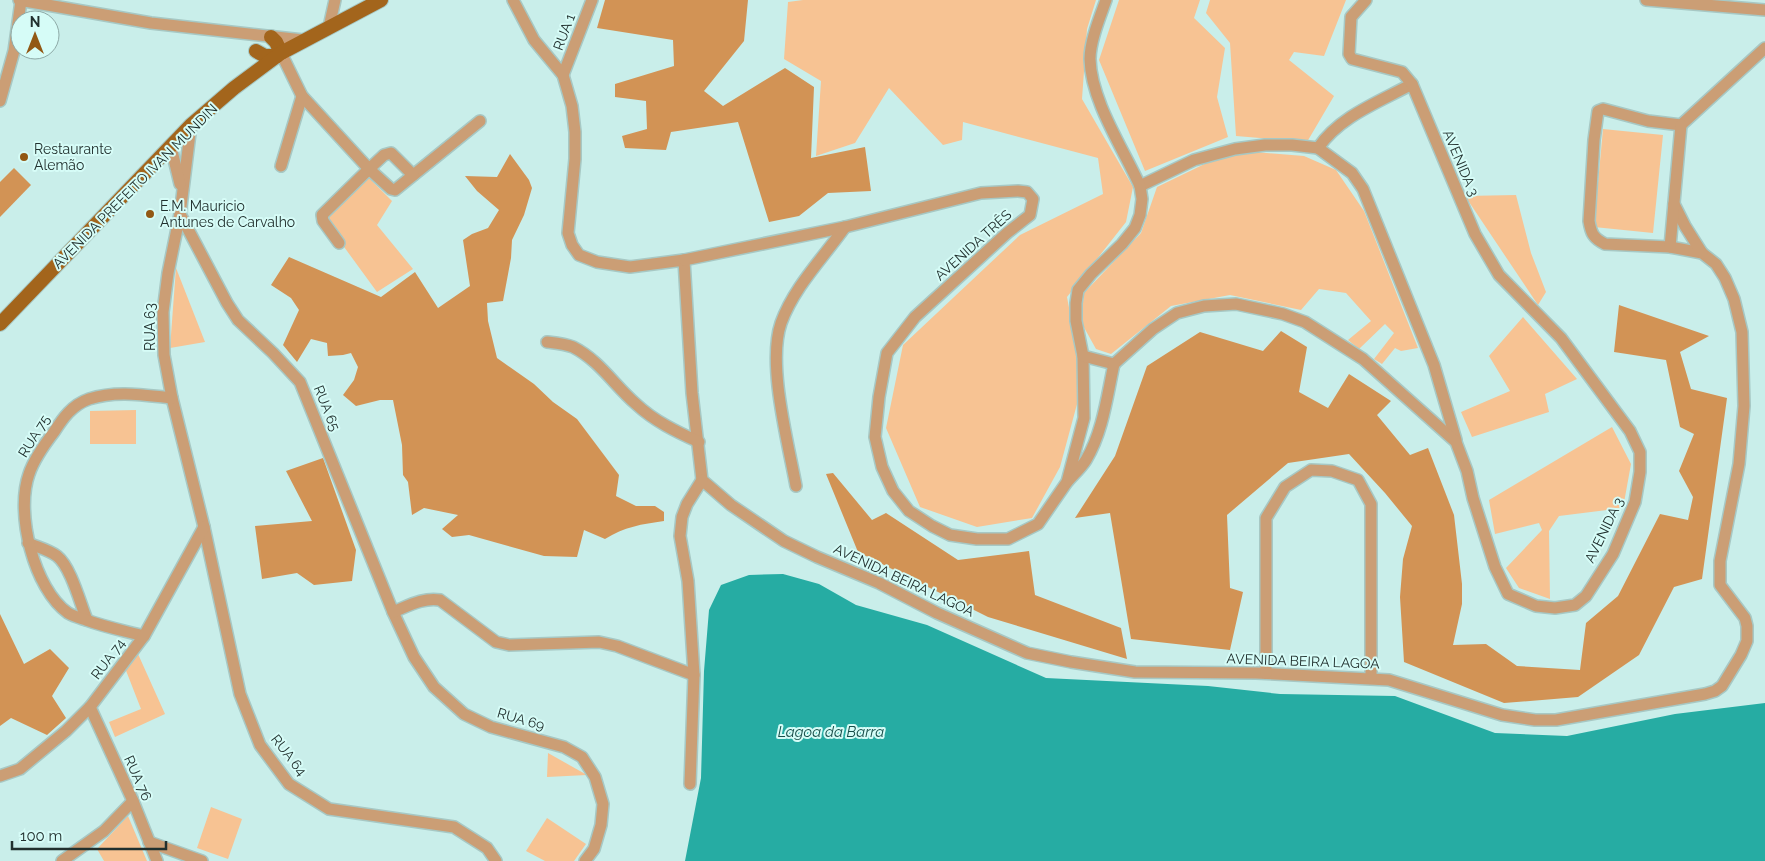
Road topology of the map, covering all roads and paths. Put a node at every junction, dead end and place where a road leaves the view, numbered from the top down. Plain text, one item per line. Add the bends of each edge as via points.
1 (335, 0) edge
2 (381, 0) edge
3 (513, 0) edge
4 (592, 0) edge
5 (1106, 0) edge
6 (1366, 0) edge
7 (1646, 0) edge
8 (20, 1) edge
9 (1765, 10) edge
10 (328, 27) junction
11 (247, 34) junction
12 (268, 36) junction
13 (303, 40) junction
14 (1765, 48) edge
15 (255, 50) junction
16 (279, 54) junction
17 (255, 72) junction
18 (563, 75) junction
19 (1412, 84) junction
20 (302, 96) junction
21 (0, 100) edge
22 (480, 121) dead end
23 (191, 125) junction
24 (1681, 125) junction
25 (171, 147) junction
26 (1318, 148) junction
27 (281, 166) dead end
28 (369, 169) junction
29 (413, 175) junction
30 (1140, 186) junction
31 (182, 191) junction
32 (1674, 204) junction
33 (180, 214) junction
34 (845, 227) junction
35 (339, 243) dead end
36 (1670, 247) junction
37 (1702, 253) junction
38 (684, 260) junction
39 (0, 324) edge
40 (547, 342) dead end
41 (1083, 356) junction
42 (1114, 364) junction
43 (172, 398) junction
44 (699, 442) junction
45 (1456, 442) junction
46 (702, 480) junction
47 (1067, 482) junction
48 (796, 486) dead end
49 (204, 527) junction
50 (28, 543) junction
51 (393, 612) junction
52 (87, 620) junction
53 (144, 636) junction
54 (1266, 673) junction
55 (694, 676) junction
56 (1372, 678) junction
57 (90, 707) junction
58 (0, 776) edge
59 (690, 784) dead end
60 (133, 801) junction
61 (149, 842) junction
62 (62, 861) edge
63 (157, 861) edge
64 (202, 861) edge
65 (496, 861) edge
66 (585, 861) edge

1 - 10 street
2 - 10 main road, AVENIDA PREFEITO IVAN MUNDIN
3 - 18 street via 534,40
4 - 18 street, RUA 1
5 - 30 street via 1090,58 1094,85
6 - 19 street via 1351,16 1349,54 1358,62 1402,72
7 - 9 street
8 - 11 street via 151,23
8 - 21 street via 14,51
10 - 13 main road, AVENIDA PREFEITO IVAN MUNDIN
11 - 12 street
11 - 15 street
12 - 13 street
12 - 15 street via 257,41
12 - 16 main road via 276,42
13 - 16 main road, AVENIDA PREFEITO IVAN MUNDIN
14 - 24 street
15 - 16 main road via 265,56
15 - 17 street
16 - 17 main road, AVENIDA PREFEITO IVAN MUNDIN
16 - 20 street
17 - 23 main road, AVENIDA PREFEITO IVAN MUNDIN
18 - 38 street via 575,132 568,233 572,245 579,255 597,262 630,267
19 - 26 street via 1352,116
19 - 45 street, AVENIDA 3 via 1475,234 1499,274 1561,338 1630,431 1640,452 1635,502 1613,554 1586,596 1576,605 1536,606 1508,594 1495,567
20 - 27 street
20 - 28 street
22 - 29 street
23 - 25 main road, AVENIDA PREFEITO IVAN MUNDIN
23 - 31 street, RUA 63
24 - 32 street
24 - 36 street via 1648,121 1601,109 1597,113 1594,140 1591,233 1605,244
25 - 31 street
25 - 39 main road, AVENIDA PREFEITO IVAN MUNDIN
26 - 30 street via 1265,145 1235,149 1194,160
26 - 45 street via 1352,173 1363,189 1434,365
28 - 29 street via 393,190
28 - 29 street via 391,153
28 - 35 street via 322,215
30 - 41 street via 1142,199 1135,228 1078,290 1076,321
31 - 33 street, RUA 63
32 - 36 street
32 - 37 street
33 - 43 street, RUA 63 via 163,312 164,355
33 - 51 street, RUA 65 via 238,320 300,382
34 - 38 street, AVENIDA TRÊS
34 - 47 street, AVENIDA TRÊS via 981,193 1028,192 1033,199 1030,215 916,316 887,353 876,437 882,467 893,490 910,511 950,535 1008,539 1038,524
34 - 48 street via 800,286 781,323 776,348 780,398
36 - 37 street
37 - 56 street, AVENIDA BEIRA LAGOA via 1716,264 1725,278 1742,332 1744,406 1739,464 1719,577 1720,585 1744,618 1747,633 1741,655 1722,686 1706,694 1556,720 1534,720 1502,715 1389,680
38 - 44 street via 692,393
40 - 44 street via 572,346 604,370 646,413
41 - 42 street
41 - 47 street via 1084,418
42 - 45 street, AVENIDA 3 via 1153,329 1177,313 1204,306 1236,304 1283,314 1305,322 1363,359
42 - 47 street via 1098,431 1086,460
43 - 49 street, RUA 63
43 - 50 street, RUA 75 via 121,393 88,399 68,412 40,451 28,475 24,505
44 - 46 street
46 - 54 street, AVENIDA BEIRA LAGOA via 731,505 784,541 1027,653 1135,672
46 - 55 street via 687,504 680,536 688,581
49 - 53 street, RUA 74
49 - 65 street, RUA 64 via 240,694 260,745 288,784 329,809 454,827 487,848
50 - 52 street, RUA 75 via 55,601 69,614
50 - 52 street via 62,561
51 - 55 street via 432,598 440,600 496,642 510,645 599,642
51 - 66 street, RUA 69 via 414,657 434,687 464,714 491,727 564,747 582,758 595,777 603,804 594,850
52 - 53 street, RUA 75
53 - 57 street, RUA 74
54 - 56 street, AVENIDA BEIRA LAGOA
54 - 56 street via 1266,518 1285,487 1311,470 1332,471 1358,480 1371,504
55 - 59 street
57 - 58 street, RUA 74 via 66,732 20,769
57 - 60 street, RUA 76
60 - 61 street, RUA 76
60 - 62 street via 104,830
61 - 63 street, RUA 76
61 - 64 street

